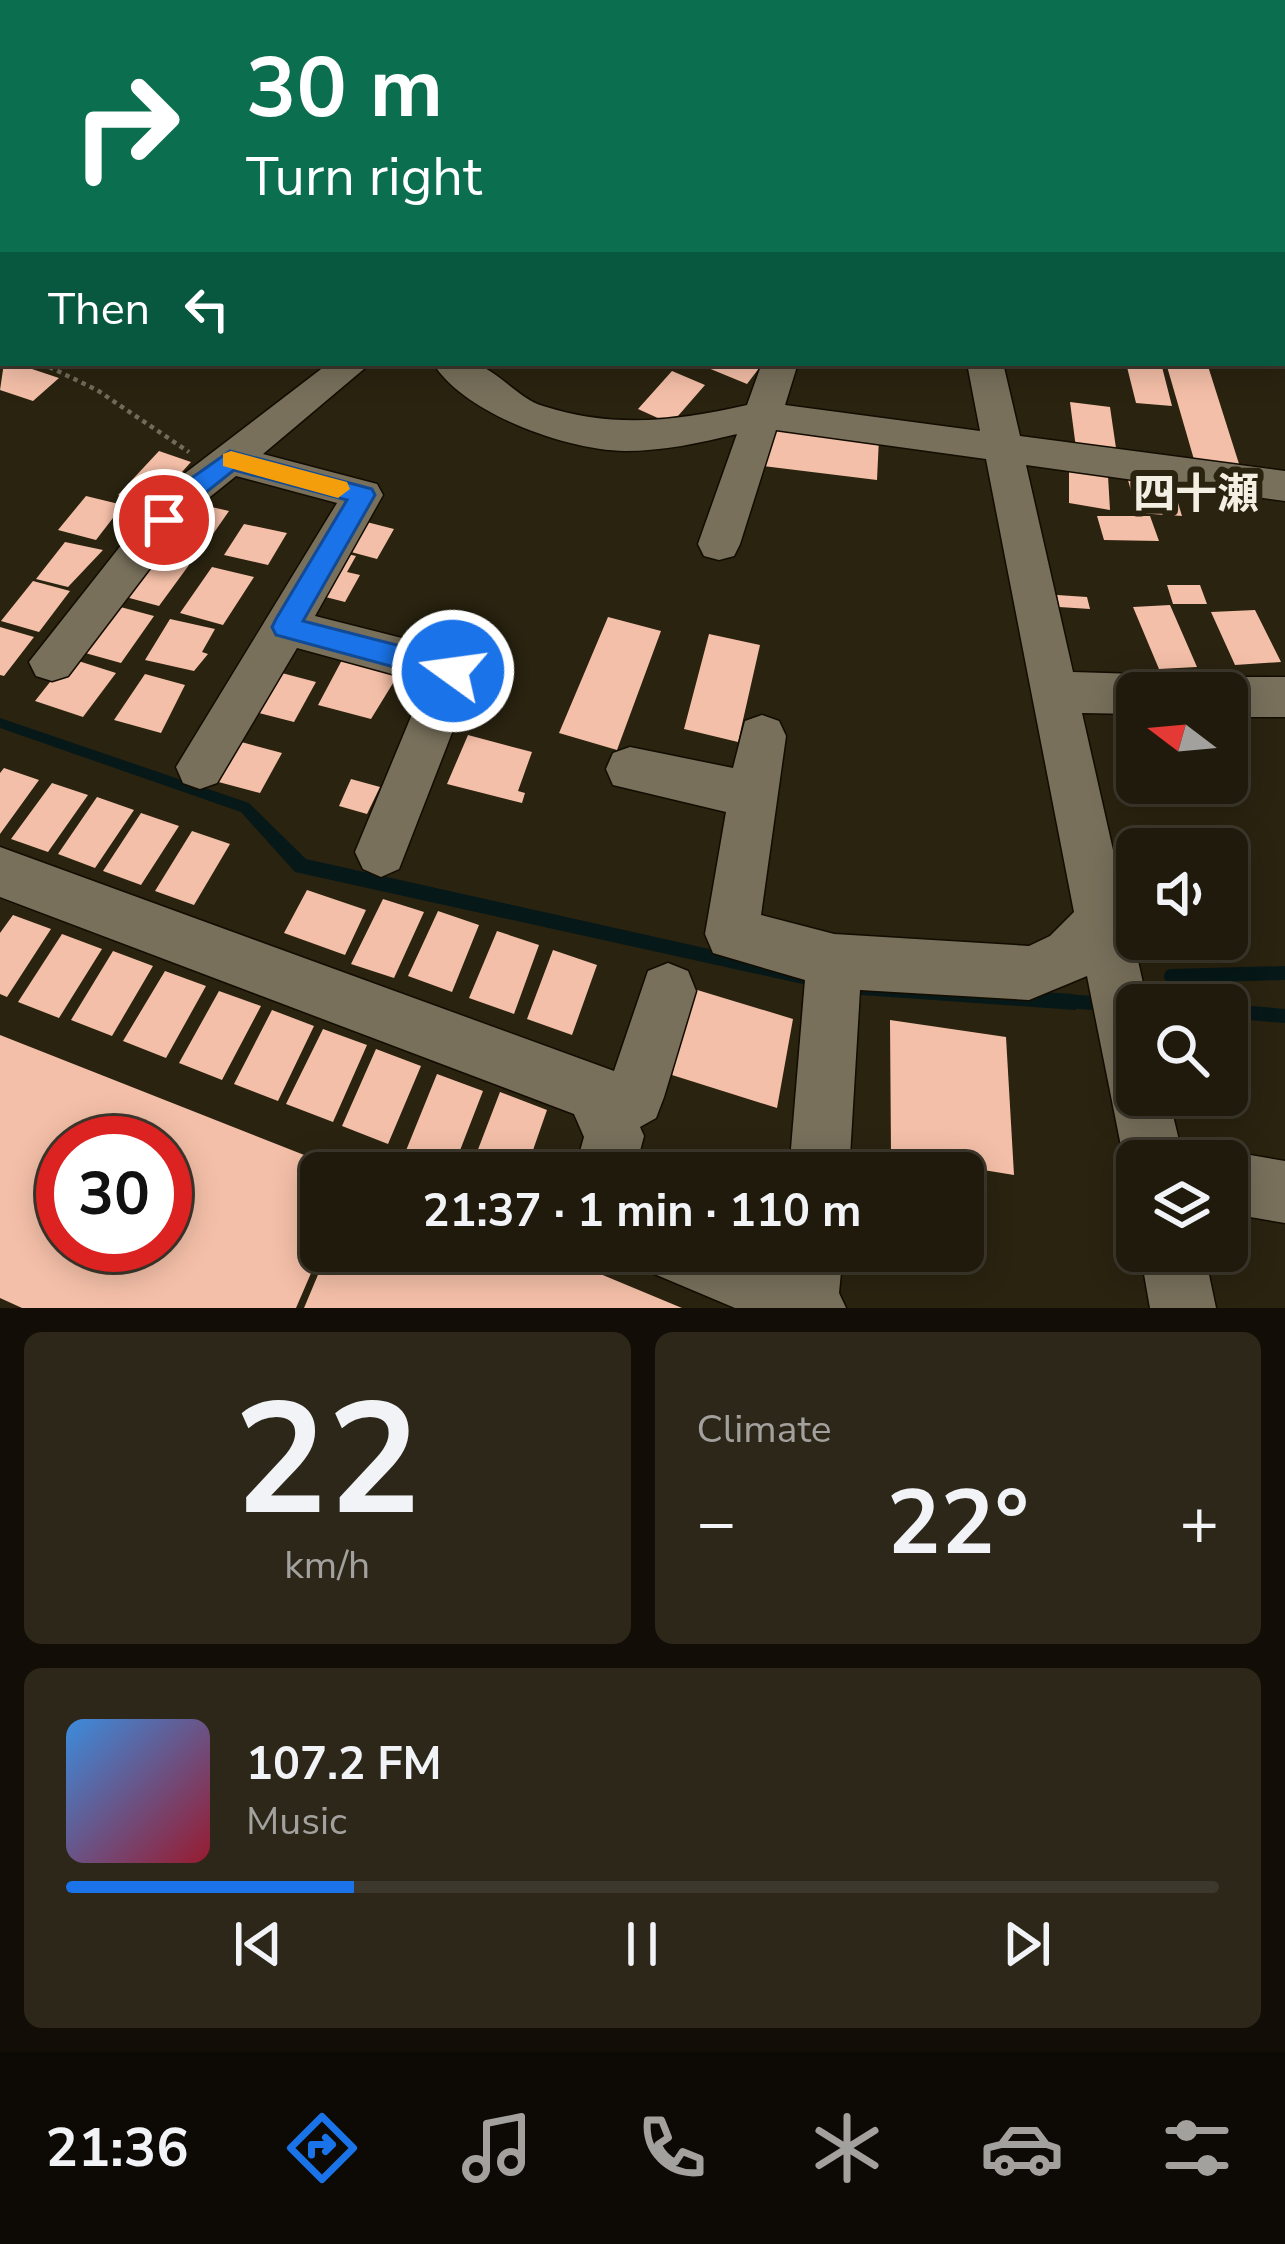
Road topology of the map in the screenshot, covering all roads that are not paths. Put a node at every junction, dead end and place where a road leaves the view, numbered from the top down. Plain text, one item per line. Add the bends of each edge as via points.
1 (348, 366) edge
2 (455, 366) edge
3 (779, 366) edge
4 (987, 366) edge
5 (762, 415) junction
6 (1006, 452) junction
7 (224, 465) junction
8 (1285, 486) edge
9 (719, 544) dead end
10 (286, 627) junction
11 (52, 662) dead end
12 (1055, 692) junction
13 (1116, 693) edge
14 (1248, 697) edge
15 (1285, 697) edge
16 (762, 736) dead end
17 (200, 767) dead end
18 (630, 769) dead end
19 (755, 795) junction
20 (381, 852) dead end
21 (0, 872) edge
22 (1101, 922) junction
23 (832, 976) junction
24 (1116, 990) edge
25 (668, 991) dead end
26 (605, 1114) junction
27 (610, 1152) edge
28 (821, 1152) edge
29 (1248, 1186) edge
30 (1285, 1192) edge
31 (751, 1272) edge
32 (1176, 1272) edge
33 (810, 1288) edge
34 (1184, 1308) edge

1 - 7 street
2 - 5 street via 531,417 620,436 674,435
3 - 5 street
4 - 6 street
5 - 6 street
5 - 9 street
6 - 8 street
6 - 12 street
7 - 10 street via 363,495
7 - 11 street via 181,498
10 - 17 street
10 - 20 street via 453,671
12 - 13 street
12 - 22 street
14 - 15 street
16 - 19 street
18 - 19 street
19 - 23 street via 732,934
21 - 26 street via 594,1092
22 - 23 street via 1050,969
22 - 24 street
23 - 28 street
25 - 26 street via 635,1097
26 - 27 street via 614,1136
29 - 30 street
31 - 33 street
32 - 34 street

